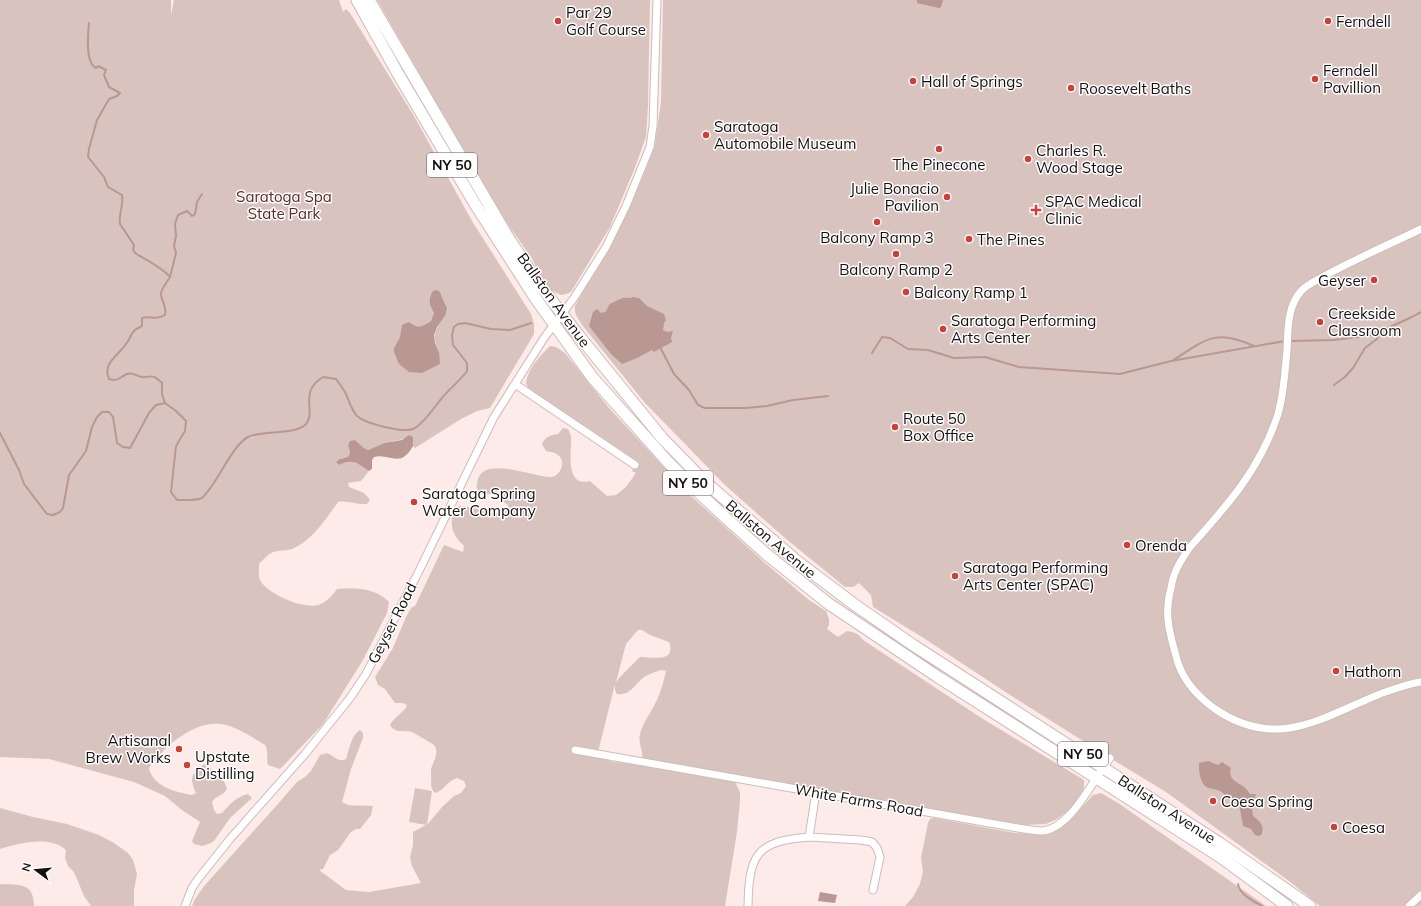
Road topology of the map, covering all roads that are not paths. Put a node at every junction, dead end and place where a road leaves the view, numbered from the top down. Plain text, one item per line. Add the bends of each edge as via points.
1 (357, 0) edge
2 (369, 0) edge
3 (656, 0) edge
4 (1421, 229) edge
5 (1325, 276) junction
6 (1328, 283) dead end
7 (562, 314) junction
8 (555, 324) junction
9 (515, 384) junction
10 (635, 465) dead end
11 (1421, 682) edge
12 (575, 750) dead end
13 (1107, 762) junction
14 (1095, 778) junction
15 (816, 792) junction
16 (809, 837) junction
17 (873, 890) dead end
18 (1421, 896) edge
19 (185, 906) edge
20 (748, 906) edge
21 (1287, 906) edge
22 (1310, 906) edge
23 (1409, 906) edge

1 - 8 highway, Ballston Avenue / NY 50 via 475,204
2 - 7 highway, Ballston Avenue / NY 50 via 509,239
3 - 7 street, Geyser Road via 653,126 650,147 606,247
4 - 5 street via 1400,242
5 - 6 street
5 - 11 street via 1302,290 1294,303 1290,315 1285,377 1279,412 1261,454 1244,484 1190,547 1174,573 1167,610 1168,628 1177,663 1196,692 1208,704 1236,722 1260,728 1293,728 1317,722 1399,687
7 - 8 street, Geyser Road
7 - 13 highway, Ballston Avenue / NY 50 via 662,438 705,482 762,532 823,582 913,645
8 - 9 street, Geyser Road
8 - 14 highway, Ballston Avenue / NY 50 via 592,378 667,461 765,553 829,604
9 - 10 street
9 - 19 street, Geyser Road via 494,417 366,674 350,698 304,754 198,878
12 - 15 street, White Farms Road
13 - 14 street, White Farms Road
13 - 22 highway, Ballston Avenue / NY 50
14 - 15 street, White Farms Road via 1072,814 1057,827 1042,831
14 - 21 highway, Ballston Avenue / NY 50 via 1222,858
15 - 16 street
16 - 17 street via 872,842 878,848 880,857
16 - 20 street via 775,842 755,859 749,880
18 - 23 street

